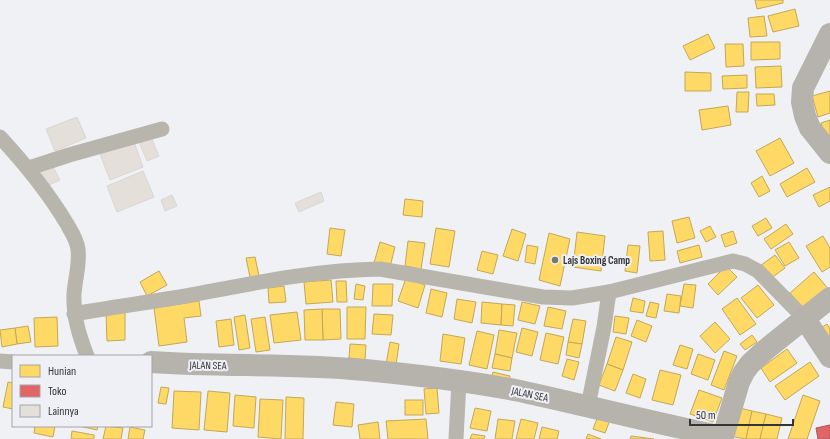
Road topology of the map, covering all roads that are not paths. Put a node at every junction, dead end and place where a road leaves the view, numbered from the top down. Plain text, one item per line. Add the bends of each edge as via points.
1 (830, 34) edge
2 (162, 129) dead end
3 (0, 137) edge
4 (830, 153) edge
5 (29, 168) junction
6 (609, 292) junction
7 (830, 298) edge
8 (74, 314) junction
9 (805, 319) junction
10 (87, 355) edge
11 (830, 357) edge
12 (0, 361) edge
13 (12, 362) edge
14 (152, 362) edge
15 (459, 381) junction
16 (588, 406) junction
17 (725, 438) edge
18 (456, 439) edge

1 - 4 street via 803,88 802,102 810,128
2 - 5 street
3 - 5 street
5 - 8 street via 63,217 78,247
6 - 8 street via 572,298 543,297 402,272 356,269 274,278
6 - 9 street via 733,261 758,271
6 - 16 street
7 - 9 street, JALAN SEA
8 - 10 street via 77,331
9 - 11 street
9 - 17 street, JALAN SEA via 764,351 744,372 739,382
12 - 13 street
14 - 15 street, JALAN SEA via 316,367
15 - 16 street, JALAN SEA
15 - 18 street
16 - 17 street, JALAN SEA

